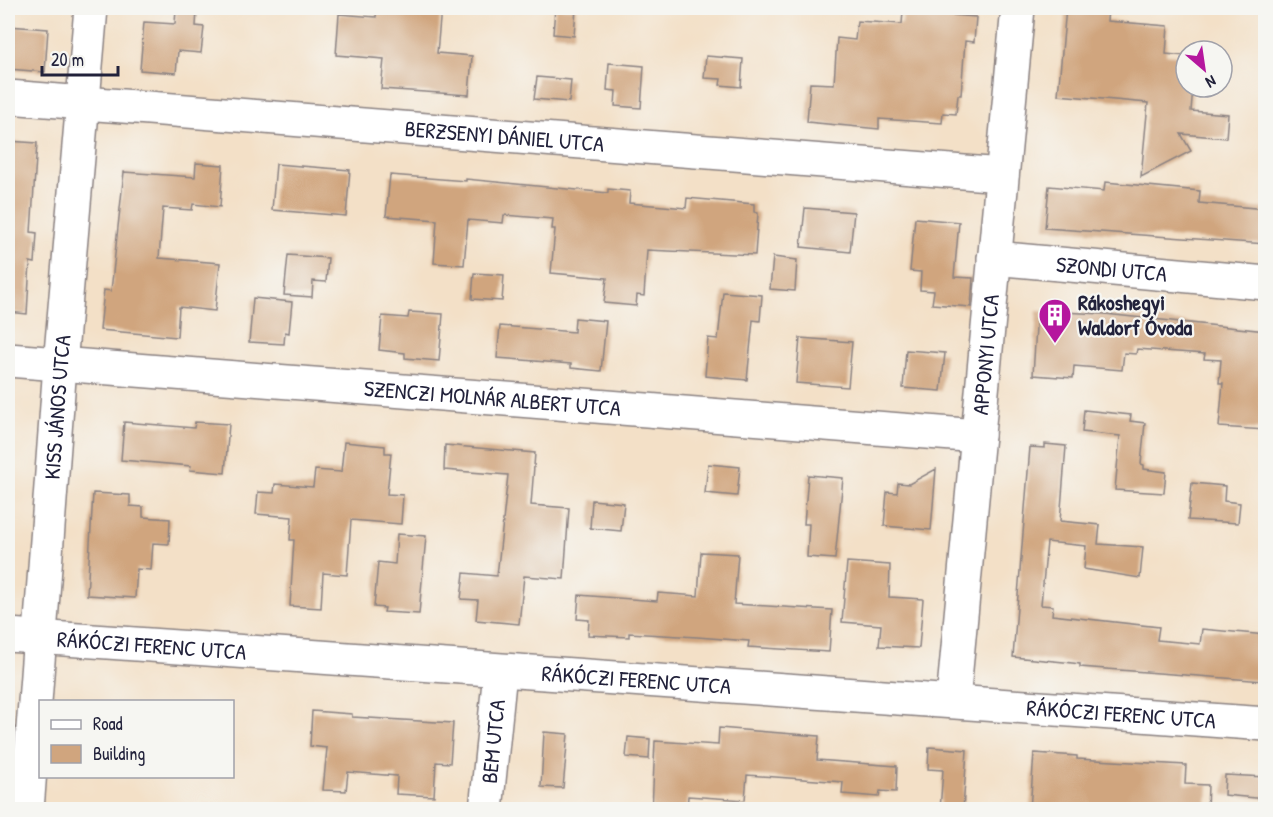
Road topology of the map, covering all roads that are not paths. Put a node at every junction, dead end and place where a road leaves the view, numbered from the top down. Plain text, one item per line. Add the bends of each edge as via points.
1 (91, 8) edge
2 (1018, 8) edge
3 (8, 97) edge
4 (83, 103) junction
5 (1002, 175) junction
6 (994, 258) junction
7 (1266, 283) edge
8 (8, 360) edge
9 (60, 365) junction
10 (978, 436) junction
11 (23, 637) edge
12 (500, 672) junction
13 (953, 701) junction
14 (1266, 724) edge
15 (27, 810) edge
16 (486, 810) edge

1 - 4 street, KISS JÁNOS UTCA
2 - 5 street, APPONYI UTCA
3 - 4 street, BERZSENYI DÁNIEL UTCA
4 - 5 street, BERZSENYI DÁNIEL UTCA
4 - 9 street, KISS JÁNOS UTCA
5 - 6 street, APPONYI UTCA
6 - 7 street, SZONDI UTCA
6 - 10 street, APPONYI UTCA
8 - 9 street, SZENCZI MOLNÁR ALBERT UTCA
9 - 10 street, SZENCZI MOLNÁR ALBERT UTCA
9 - 11 street, KISS JÁNOS UTCA
10 - 13 street, APPONYI UTCA
11 - 12 street, RÁKÓCZI FERENC UTCA
11 - 15 street, KISS JÁNOS UTCA
12 - 13 street, RÁKÓCZI FERENC UTCA
12 - 16 street, BEM UTCA
13 - 14 street, RÁKÓCZI FERENC UTCA

